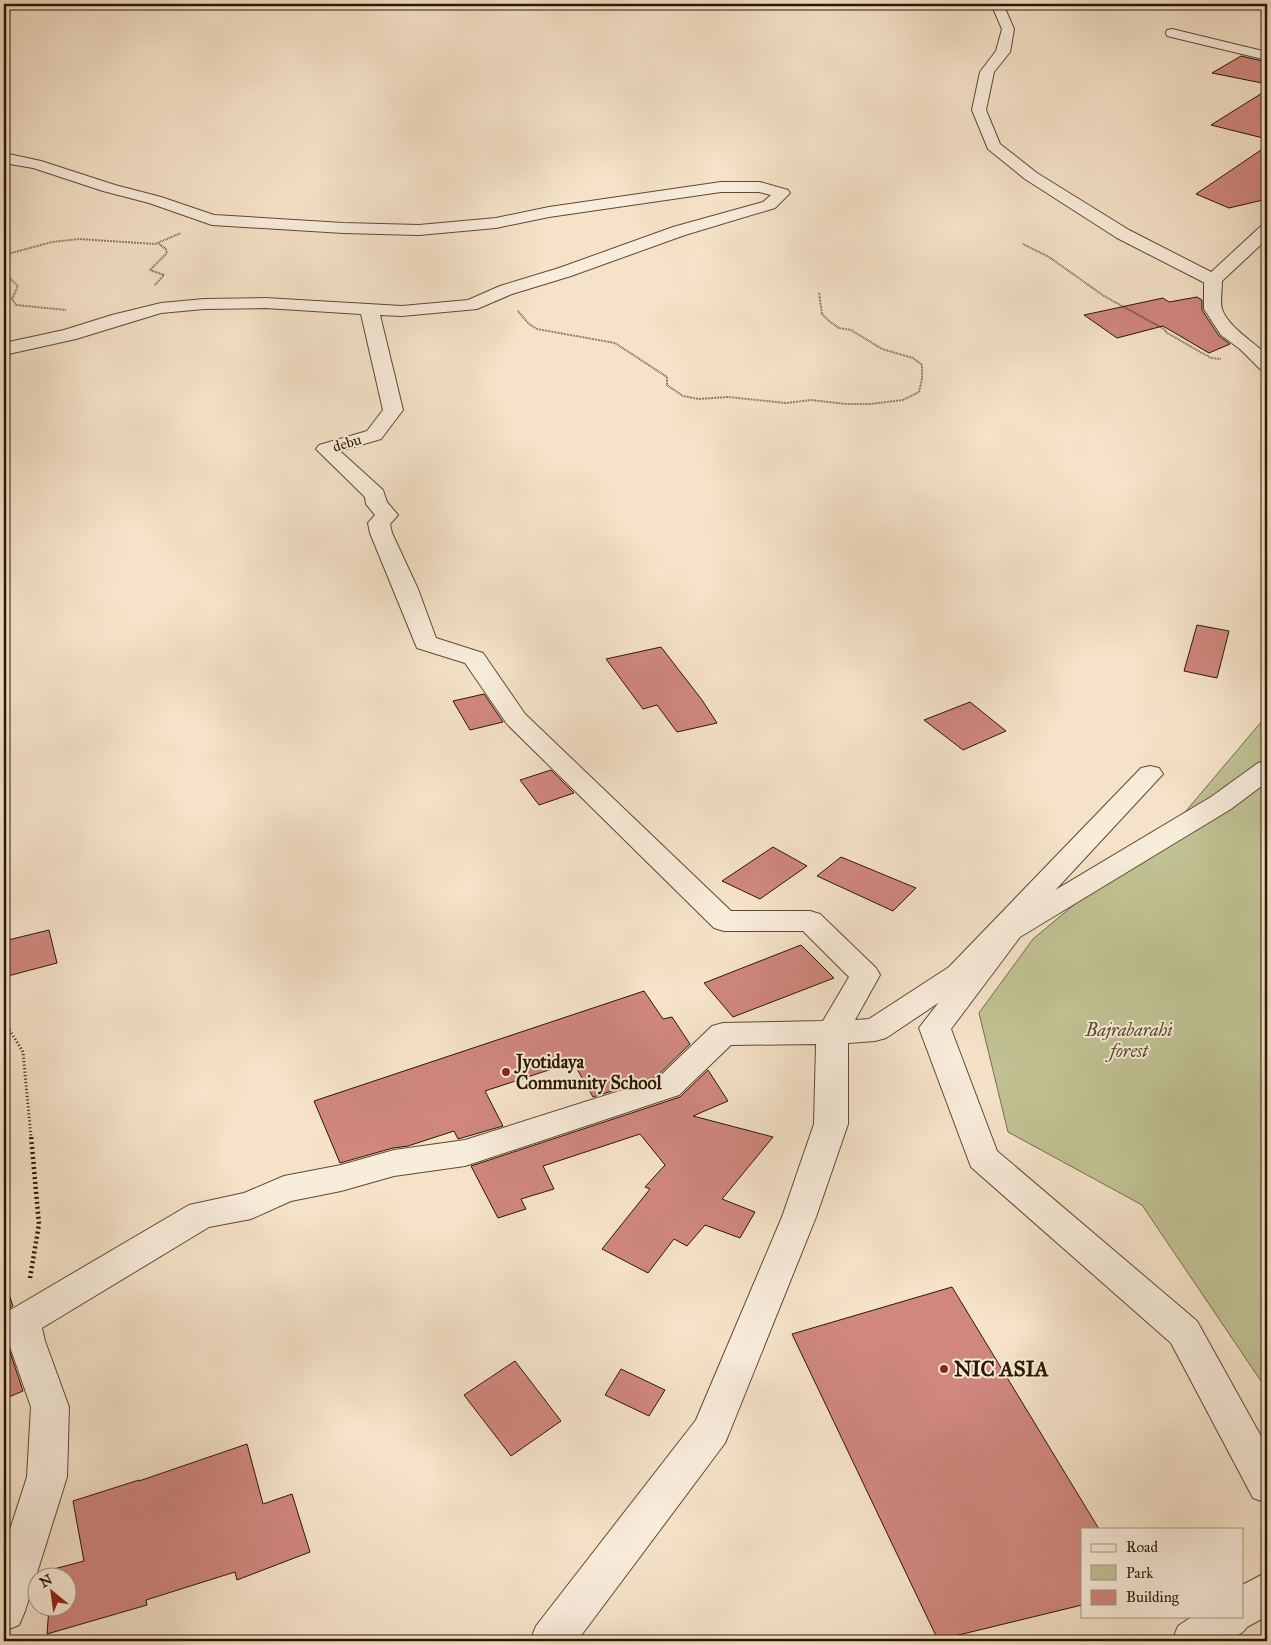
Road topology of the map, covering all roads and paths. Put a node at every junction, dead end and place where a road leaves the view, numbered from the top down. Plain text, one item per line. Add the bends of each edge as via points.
1 (999, 4) edge
2 (1172, 33) dead end
3 (1267, 56) edge
4 (4, 158) edge
5 (212, 220) junction
6 (1267, 230) edge
7 (159, 243) junction
8 (1023, 244) dead end
9 (4, 255) edge
10 (4, 272) edge
11 (1212, 280) junction
12 (154, 286) dead end
13 (819, 292) dead end
14 (471, 305) junction
15 (369, 309) junction
16 (118, 319) junction
17 (4, 348) edge
18 (1228, 360) dead end
19 (1267, 365) edge
20 (1267, 769) edge
21 (1150, 774) dead end
22 (4, 1021) edge
23 (832, 1032) junction
24 (14, 1324) edge
25 (1267, 1485) edge
26 (1267, 1592) edge
27 (1244, 1608) edge
28 (4, 1611) edge
29 (1228, 1618) edge
30 (551, 1641) edge
31 (1193, 1641) edge

1 - 11 street via 1008,29 1002,52 988,72 979,110 993,146 1031,176 1122,234
2 - 3 street
4 - 5 street via 36,164
5 - 7 path
5 - 14 street via 419,230 496,223 721,187 760,187 782,193 769,205 680,231
6 - 11 street
7 - 9 path via 79,239 52,242
7 - 12 path via 168,253 150,270 164,275
8 - 18 path via 1211,358
10 - 16 path via 18,286 12,299 16,305 94,312
11 - 19 street via 1213,309 1228,331
13 - 14 path via 822,314 829,321 882,349 913,358 922,365 919,392 903,400 870,404 811,400 786,403 683,396 666,385 666,377 615,343 537,329 507,302
14 - 15 street via 402,311
15 - 16 street via 265,303 204,304 162,308
15 - 23 street, debu via 393,410 374,435 326,449 374,495 387,515 379,523 380,533 426,643 474,658 516,719 724,921 810,921 865,974
16 - 17 street via 69,335
20 - 25 street via 1221,803 1010,930 935,1028 983,1158 1184,1332
21 - 23 street via 960,974 875,1030
22 - 24 path via 24,1052 39,1224
23 - 24 street via 723,1034 668,1087 465,1153 394,1163 284,1189 251,1205 201,1215
23 - 30 street via 831,1124 799,1217 711,1431
24 - 28 street via 26,1341 50,1407 47,1476
26 - 27 street
29 - 31 street

